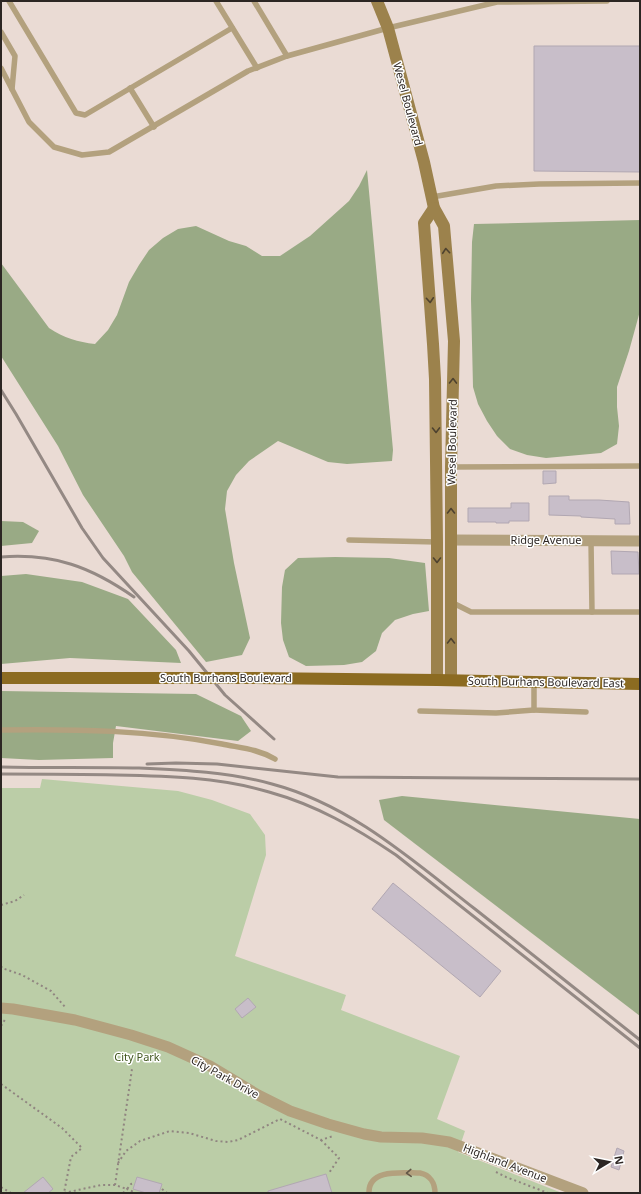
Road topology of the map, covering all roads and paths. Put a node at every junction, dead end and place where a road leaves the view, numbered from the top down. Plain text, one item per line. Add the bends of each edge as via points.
1 (9, 1) edge
2 (216, 1) edge
3 (254, 1) edge
4 (377, 1) edge
5 (607, 1) edge
6 (232, 28) junction
7 (388, 28) junction
8 (1, 32) edge
9 (287, 56) junction
10 (1, 68) edge
11 (256, 68) junction
12 (1, 78) edge
13 (130, 88) junction
14 (12, 90) junction
15 (154, 126) junction
16 (640, 184) edge
17 (433, 203) junction
18 (640, 466) edge
19 (452, 467) junction
20 (349, 540) dead end
21 (451, 540) junction
22 (591, 541) junction
23 (640, 541) edge
24 (437, 542) junction
25 (451, 602) junction
26 (592, 612) junction
27 (640, 612) edge
28 (1, 678) edge
29 (437, 680) junction
30 (451, 680) junction
31 (534, 682) junction
32 (640, 684) edge
33 (534, 710) junction
34 (420, 711) dead end
35 (586, 712) dead end
36 (1, 730) edge
37 (275, 759) dead end
38 (24, 895) dead end
39 (1, 905) edge
40 (1, 966) edge
41 (1, 1008) edge
42 (69, 1011) dead end
43 (132, 1069) dead end
44 (1, 1084) edge
45 (334, 1136) dead end
46 (321, 1140) junction
47 (449, 1142) joint
48 (118, 1163) junction
49 (494, 1171) dead end
50 (329, 1173) dead end
51 (135, 1183) dead end
52 (115, 1185) junction
53 (1, 1187) edge
54 (127, 1189) junction
55 (162, 1189) dead end
56 (11, 1193) edge
57 (64, 1193) edge
58 (123, 1193) edge
59 (136, 1193) edge
60 (167, 1193) edge
61 (369, 1193) edge
62 (435, 1193) edge
63 (548, 1193) edge
64 (584, 1193) edge

1 - 13 lane via 76,113 85,115
2 - 6 lane
3 - 9 lane
4 - 7 main road, Wesel Boulevard
5 - 7 lane via 497,2
6 - 11 lane
6 - 13 lane
7 - 9 lane
7 - 17 main road, Wesel Boulevard
8 - 14 lane via 15,56
9 - 11 lane
10 - 14 lane
11 - 15 lane
12 - 14 lane
13 - 15 lane
14 - 15 lane via 29,122 54,147 82,155 110,152
16 - 17 lane via 496,186
19 -> 17 main road, Wesel Boulevard via 454,341 444,226
17 -> 24 main road, Wesel Boulevard via 424,223 433,344
18 - 19 lane
21 -> 19 main road, Wesel Boulevard
20 - 24 lane
21 - 22 street, Ridge Avenue
21 - 25 main road, Wesel Boulevard
22 - 23 street, Ridge Avenue
22 - 26 lane
24 -> 29 main road, Wesel Boulevard
25 - 26 lane via 471,612
30 -> 25 main road, Wesel Boulevard
26 - 27 lane
28 - 29 main road, South Burhans Boulevard, bridge
29 - 30 main road, South Burhans Boulevard
30 - 31 main road, South Burhans Boulevard East
31 - 32 main road, South Burhans Boulevard East
31 - 33 lane
33 - 34 lane via 496,713
33 - 35 lane
36 - 37 lane via 101,731 196,739 263,752
38 - 39 path
40 - 42 path via 51,991
41 - 47 street, City Park Drive via 75,1020 168,1047 210,1066 290,1111 328,1124 381,1137 422,1138
43 - 48 path
44 - 57 path via 62,1128 82,1148 71,1157
45 - 46 path
46 - 48 path via 280,1119 238,1140 228,1142 170,1131 140,1141 126,1151
46 - 50 path via 339,1158
47 - 64 street, Highland Avenue
48 - 52 path
49 - 63 path
51 - 54 path
52 - 54 path
52 - 57 path via 101,1185
53 - 56 path
54 - 58 path
54 - 59 path
55 - 60 path
62 -> 61 lane via 431,1178 424,1173 380,1176 370,1184

